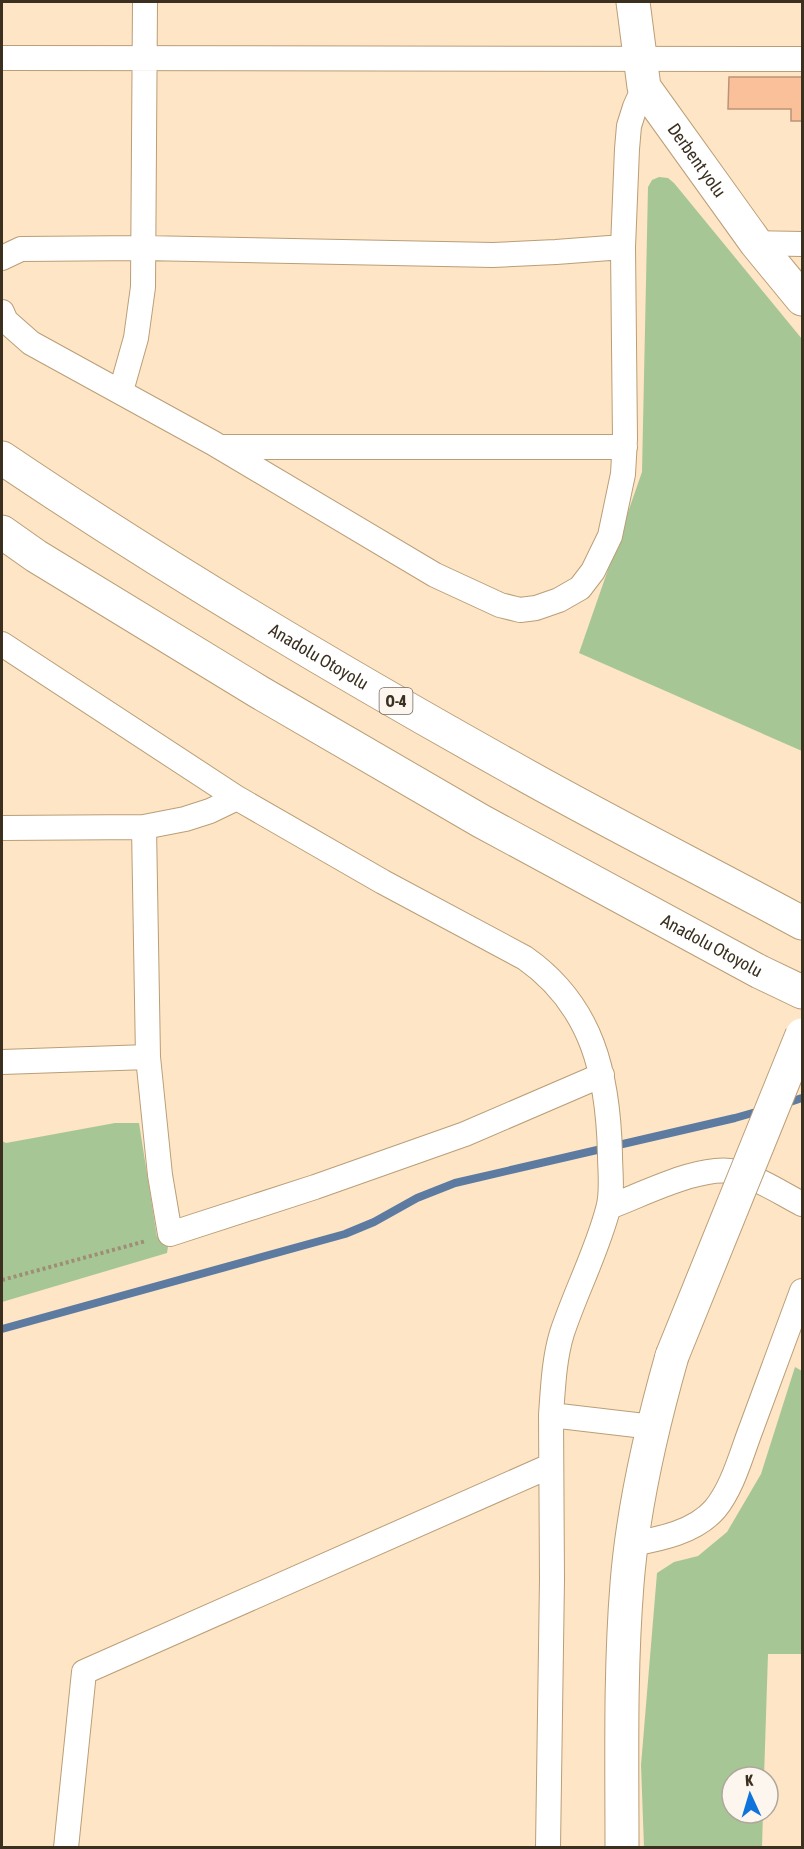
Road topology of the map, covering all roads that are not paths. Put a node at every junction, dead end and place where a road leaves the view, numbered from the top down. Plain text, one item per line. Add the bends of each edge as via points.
1 (145, 2) edge
2 (633, 2) edge
3 (2, 58) edge
4 (144, 58) junction
5 (802, 59) edge
6 (642, 73) junction
7 (756, 243) junction
8 (802, 244) edge
9 (623, 247) junction
10 (143, 248) junction
11 (2, 258) edge
12 (802, 299) edge
13 (2, 312) edge
14 (121, 391) junction
15 (221, 447) junction
16 (625, 447) junction
17 (2, 458) edge
18 (2, 532) edge
19 (2, 644) edge
20 (237, 798) junction
21 (144, 827) junction
22 (2, 828) edge
23 (802, 923) edge
24 (802, 992) edge
25 (802, 1035) edge
26 (148, 1057) junction
27 (2, 1062) edge
28 (602, 1076) junction
29 (802, 1204) edge
30 (609, 1207) junction
31 (802, 1291) edge
32 (551, 1414) junction
33 (653, 1427) junction
34 (550, 1466) junction
35 (632, 1544) junction
36 (66, 1848) edge
37 (548, 1848) edge
38 (622, 1848) edge

1 - 4 street
2 - 6 main road, Derbent yolu
3 - 4 street
4 - 6 street
4 - 10 street
5 - 6 street
6 - 7 main road, Derbent yolu
6 - 9 street via 629,126
7 - 8 street
7 - 12 main road, Derbent yolu
9 - 10 street via 493,255
9 - 16 street
10 - 11 street via 21,249
10 - 14 street via 136,339
13 - 14 street via 6,321 31,343
14 - 15 street
15 - 16 street
15 - 16 street via 435,575 520,610 559,600 580,588 593,571 613,526
17 - 23 main road, Anadolu Otoyolu / O-4 via 72,506 285,637 467,742
18 - 24 main road, Anadolu Otoyolu via 259,692 481,821
19 - 20 street
20 - 21 street via 185,819
20 - 28 street via 525,958 545,973 577,1012
21 - 22 street
21 - 26 street
25 - 33 main road, bridge via 672,1356
26 - 27 street
26 - 28 street via 170,1234 465,1134
28 - 30 street via 609,1113
29 - 30 street via 737,1172 721,1170 702,1172
30 - 32 street via 561,1335
31 - 35 street via 726,1493 714,1510 680,1531
32 - 33 street
32 - 34 street
33 - 35 main road
34 - 36 street via 84,1672
34 - 37 street
35 - 38 main road via 624,1631

